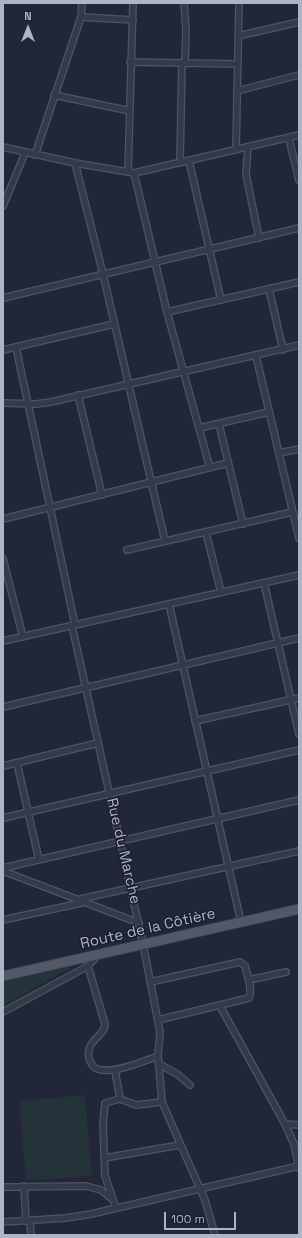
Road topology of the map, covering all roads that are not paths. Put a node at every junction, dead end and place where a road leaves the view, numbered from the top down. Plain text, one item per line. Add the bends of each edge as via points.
1 (82, 3) edge
2 (133, 3) edge
3 (184, 3) edge
4 (239, 3) edge
5 (81, 17) junction
6 (133, 20) junction
7 (299, 22) edge
8 (238, 36) junction
9 (130, 62) junction
10 (184, 63) junction
11 (237, 64) junction
12 (299, 75) edge
13 (237, 92) junction
14 (54, 95) junction
15 (130, 110) junction
16 (299, 135) edge
17 (289, 139) junction
18 (3, 147) edge
19 (248, 148) junction
20 (236, 150) junction
21 (25, 153) junction
22 (35, 154) junction
23 (189, 161) junction
24 (76, 163) junction
25 (180, 163) junction
26 (131, 172) junction
27 (299, 180) edge
28 (3, 206) edge
29 (299, 228) edge
30 (259, 238) junction
31 (210, 250) junction
32 (154, 262) junction
33 (104, 274) junction
34 (299, 282) edge
35 (269, 289) junction
36 (3, 298) edge
37 (221, 300) junction
38 (167, 312) junction
39 (114, 324) junction
40 (299, 345) edge
41 (16, 347) junction
42 (3, 350) edge
43 (283, 350) junction
44 (256, 356) junction
45 (184, 372) junction
46 (127, 383) junction
47 (78, 395) junction
48 (3, 402) edge
49 (28, 404) junction
50 (269, 412) junction
51 (219, 424) junction
52 (200, 428) junction
53 (299, 449) edge
54 (279, 453) junction
55 (228, 463) junction
56 (210, 468) junction
57 (151, 482) junction
58 (102, 495) junction
59 (50, 508) junction
60 (292, 512) junction
61 (3, 519) edge
62 (243, 524) junction
63 (206, 533) junction
64 (299, 538) edge
65 (165, 541) junction
66 (127, 550) dead end
67 (3, 559) edge
68 (299, 575) edge
69 (264, 583) junction
70 (222, 592) junction
71 (169, 604) junction
72 (74, 625) junction
73 (23, 637) junction
74 (299, 638) edge
75 (4, 643) edge
76 (278, 643) junction
77 (183, 666) junction
78 (86, 688) junction
79 (299, 698) edge
80 (291, 700) junction
81 (3, 707) edge
82 (196, 721) junction
83 (299, 734) edge
84 (98, 743) junction
85 (299, 750) edge
86 (17, 763) junction
87 (3, 766) edge
88 (207, 771) junction
89 (110, 793) junction
90 (299, 800) edge
91 (28, 812) junction
92 (3, 818) edge
93 (218, 819) junction
94 (121, 842) junction
95 (299, 852) edge
96 (39, 860) junction
97 (229, 868) junction
98 (3, 869) edge
99 (131, 888) junction
100 (76, 900) junction
101 (82, 902) junction
102 (299, 909) edge
103 (3, 920) edge
104 (241, 922) junction
105 (139, 923) junction
106 (143, 944) junction
107 (99, 954) junction
108 (88, 966) junction
109 (286, 972) dead end
110 (3, 976) edge
111 (249, 980) junction
112 (150, 982) junction
113 (220, 1006) junction
114 (3, 1012) edge
115 (158, 1020) junction
116 (158, 1056) junction
117 (159, 1064) junction
118 (115, 1070) junction
119 (190, 1085) dead end
120 (120, 1099) junction
121 (162, 1102) junction
122 (285, 1124) junction
123 (299, 1125) edge
124 (180, 1144) junction
125 (104, 1158) junction
126 (299, 1167) edge
127 (24, 1186) junction
128 (3, 1187) edge
129 (201, 1189) junction
130 (114, 1201) junction
131 (116, 1208) junction
132 (28, 1221) junction
133 (3, 1222) edge
134 (31, 1235) edge
135 (215, 1235) edge

1 - 5 street
2 - 6 street
3 - 10 street
4 - 8 street
5 - 6 street
5 - 14 street
6 - 9 street
7 - 8 street
8 - 11 street
9 - 10 street
9 - 15 street
10 - 11 street
10 - 25 street
11 - 13 street
12 - 13 street
13 - 20 street
14 - 15 street
14 - 22 street
15 - 26 street
16 - 17 street
17 - 19 street
17 - 27 street
18 - 21 street
19 - 20 street
19 - 30 street via 246,174
20 - 23 street
21 - 22 street
21 - 28 street
22 - 24 street
23 - 25 street
23 - 31 street
24 - 26 street
24 - 33 street
25 - 26 street
26 - 32 street
29 - 30 street
30 - 31 street
31 - 32 street
31 - 37 street
32 - 33 street
32 - 38 street
33 - 36 street
33 - 39 street
34 - 35 street
35 - 37 street
35 - 43 street
37 - 38 street
38 - 45 street
39 - 41 street
39 - 46 street
40 - 43 street
41 - 42 street
41 - 49 street, Rue du Marche
43 - 44 street
44 - 45 street
44 - 50 street
45 - 46 street
45 - 52 street
46 - 47 street
46 - 57 street
47 - 49 street via 51,402
47 - 58 street
48 - 49 street
49 - 59 street, Rue du Marche
50 - 51 street
50 - 54 street
51 - 52 street
51 - 55 street
52 - 56 street
53 - 54 street
54 - 60 street
55 - 56 street
55 - 62 street
56 - 57 street
57 - 58 street
57 - 65 street
58 - 59 street
59 - 61 street
59 - 72 street, Rue du Marche
60 - 62 street
60 - 64 street
62 - 63 street
63 - 65 street
63 - 70 street
65 - 66 street
67 - 73 street
68 - 69 street
69 - 70 street
69 - 76 street
70 - 71 street
71 - 72 street
71 - 77 street
72 - 73 street
72 - 78 street, Rue du Marche
73 - 75 street
74 - 76 street
76 - 77 street
76 - 80 street
77 - 78 street
77 - 82 street
78 - 81 street
78 - 84 street, Rue du Marche
79 - 80 street
80 - 82 street
80 - 83 street
82 - 88 street
84 - 86 street
84 - 89 street, Rue du Marche
85 - 88 street
86 - 87 street
86 - 91 street
88 - 89 street
88 - 93 street
89 - 91 street
89 - 94 street, Rue du Marche
90 - 93 street
91 - 92 street
91 - 96 street
93 - 94 street
93 - 97 street
94 - 96 street
94 - 99 street, Rue du Marche
95 - 97 street
96 - 98 street
97 - 99 street
97 - 104 street
98 - 100 street
99 - 100 street
99 - 105 street, Rue du Marche
100 - 101 street
101 - 103 street
101 - 105 street
102 - 104 main road, Route de la Côtière
104 - 106 main road, Route de la Côtière
105 - 106 street, Rue du Marche
106 - 107 main road, Route de la Côtière
106 - 112 street, Rue du Marche
107 - 108 street
107 - 110 main road, Route de la Côtière
108 - 114 street
108 - 118 street via 105,1028 92,1042 88,1054 96,1068
109 - 111 street
111 - 112 street via 245,966 240,962
111 - 113 street via 249,998
112 - 115 street, Rue du Marche
113 - 115 street
113 - 122 street
115 - 116 street, Rue du Marche
116 - 117 street, Rue du Marche
116 - 118 street
117 - 119 street
117 - 121 street, Rue du Marche
118 - 120 street
120 - 121 street via 136,1105
120 - 125 street via 105,1103
121 - 124 street, Rue du Marche
122 - 123 street
122 - 126 street via 294,1144
124 - 125 street
124 - 129 street, Rue du Marche
125 - 130 street via 106,1181
126 - 129 street
127 - 128 street
127 - 130 street via 86,1186 101,1190
127 - 132 street
129 - 131 street
129 - 135 street, Rue du Marche
130 - 131 street
131 - 132 street via 66,1218
132 - 133 street
132 - 134 street

